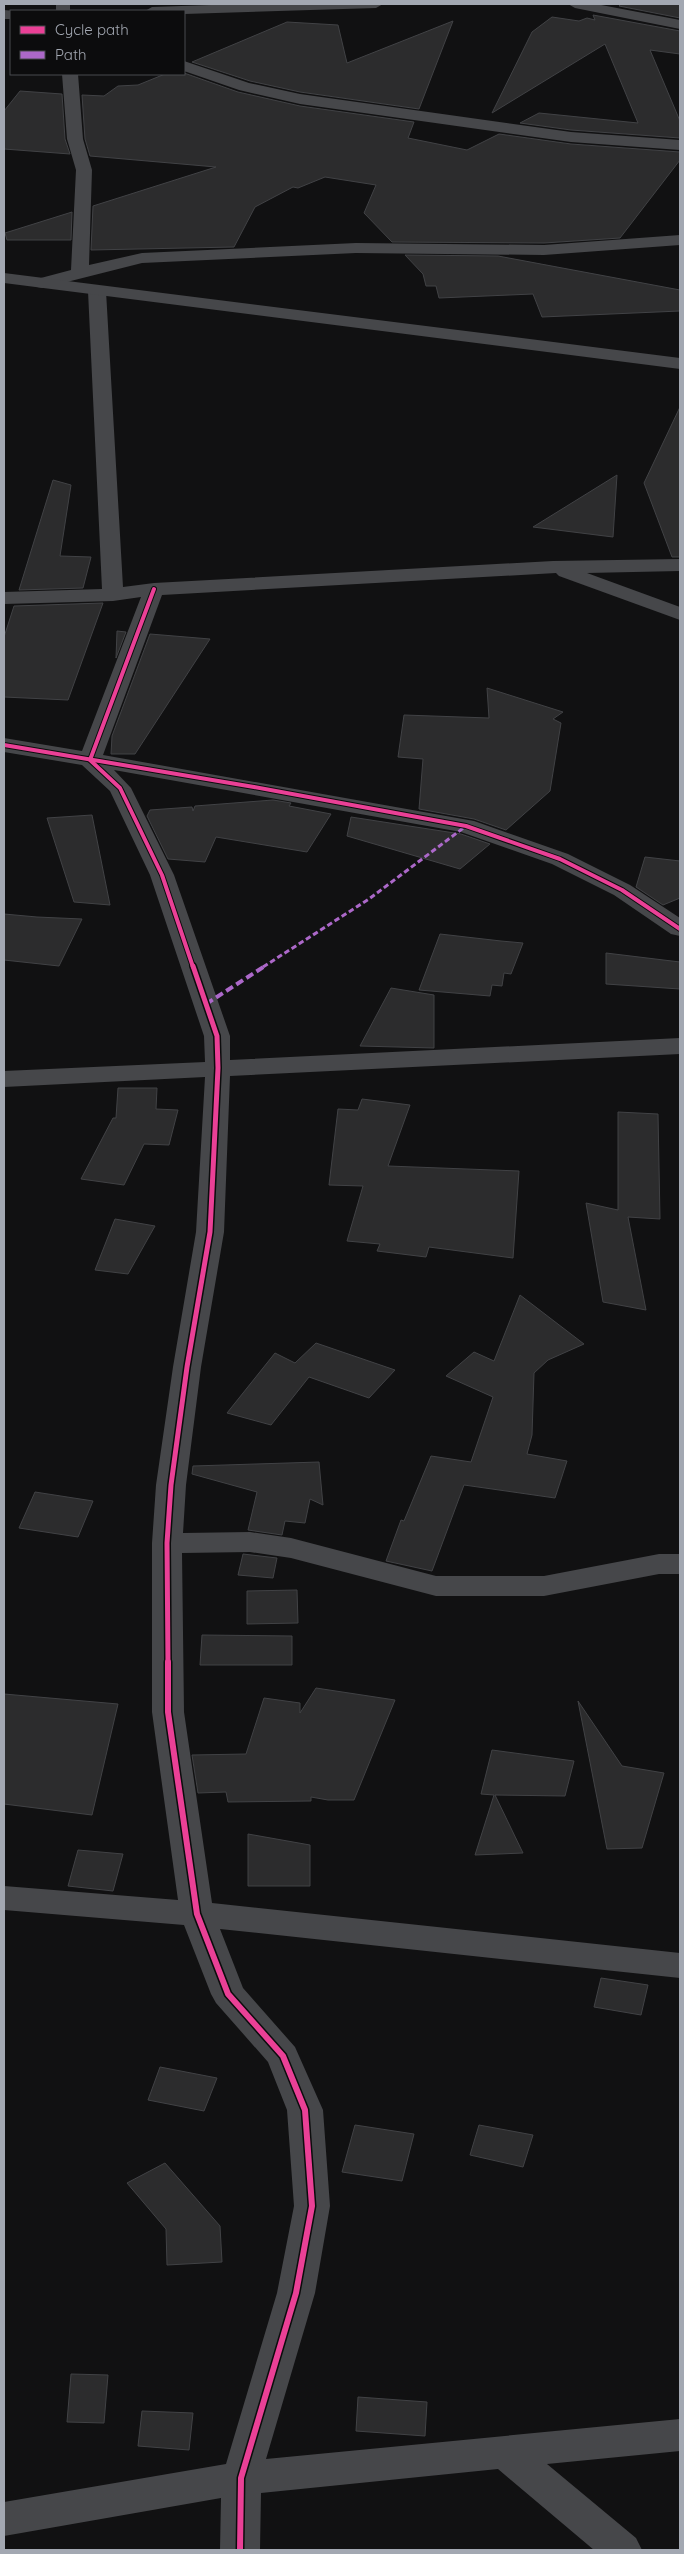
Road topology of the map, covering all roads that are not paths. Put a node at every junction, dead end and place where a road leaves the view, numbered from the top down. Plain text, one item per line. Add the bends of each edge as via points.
1 (376, 4) edge
2 (575, 4) edge
3 (184, 10) edge
4 (680, 25) edge
5 (185, 66) edge
6 (70, 75) edge
7 (680, 145) edge
8 (680, 240) edge
9 (80, 272) junction
10 (4, 278) edge
11 (43, 283) junction
12 (97, 291) junction
13 (680, 364) edge
14 (680, 565) edge
15 (553, 568) junction
16 (154, 589) junction
17 (113, 595) junction
18 (4, 598) edge
19 (680, 614) edge
20 (4, 745) edge
21 (90, 760) junction
22 (680, 929) edge
23 (680, 1046) edge
24 (218, 1068) junction
25 (4, 1079) edge
26 (168, 1543) junction
27 (680, 1564) edge
28 (4, 1898) edge
29 (197, 1914) junction
30 (680, 1965) edge
31 (680, 2435) edge
32 (506, 2453) junction
33 (241, 2478) junction
34 (4, 2518) edge
35 (240, 2550) edge
36 (622, 2550) edge

1 - 3 street
2 - 4 street
5 - 7 street via 245,87 300,99 571,137
6 - 9 street via 75,139 84,170
8 - 9 street via 544,250 365,248 142,258
9 - 11 street
10 - 11 street
11 - 12 street
12 - 13 street
12 - 17 street
14 - 15 street
15 - 16 street
15 - 19 street
16 - 17 street
16 - 21 street
17 - 18 street
20 - 21 street
21 - 22 street via 254,786 466,826 560,859 622,890
21 - 24 street via 120,788 162,875 217,1036
23 - 24 street
24 - 25 street
24 - 26 street via 210,1232 174,1465
26 - 27 street via 250,1542 291,1548 436,1586 544,1586 659,1564
26 - 29 street via 168,1712
28 - 29 street
29 - 30 street
29 - 33 street via 228,1994 283,2056 305,2110 312,2206 296,2293
31 - 32 street
32 - 33 street
32 - 36 street
33 - 34 street
33 - 35 street

